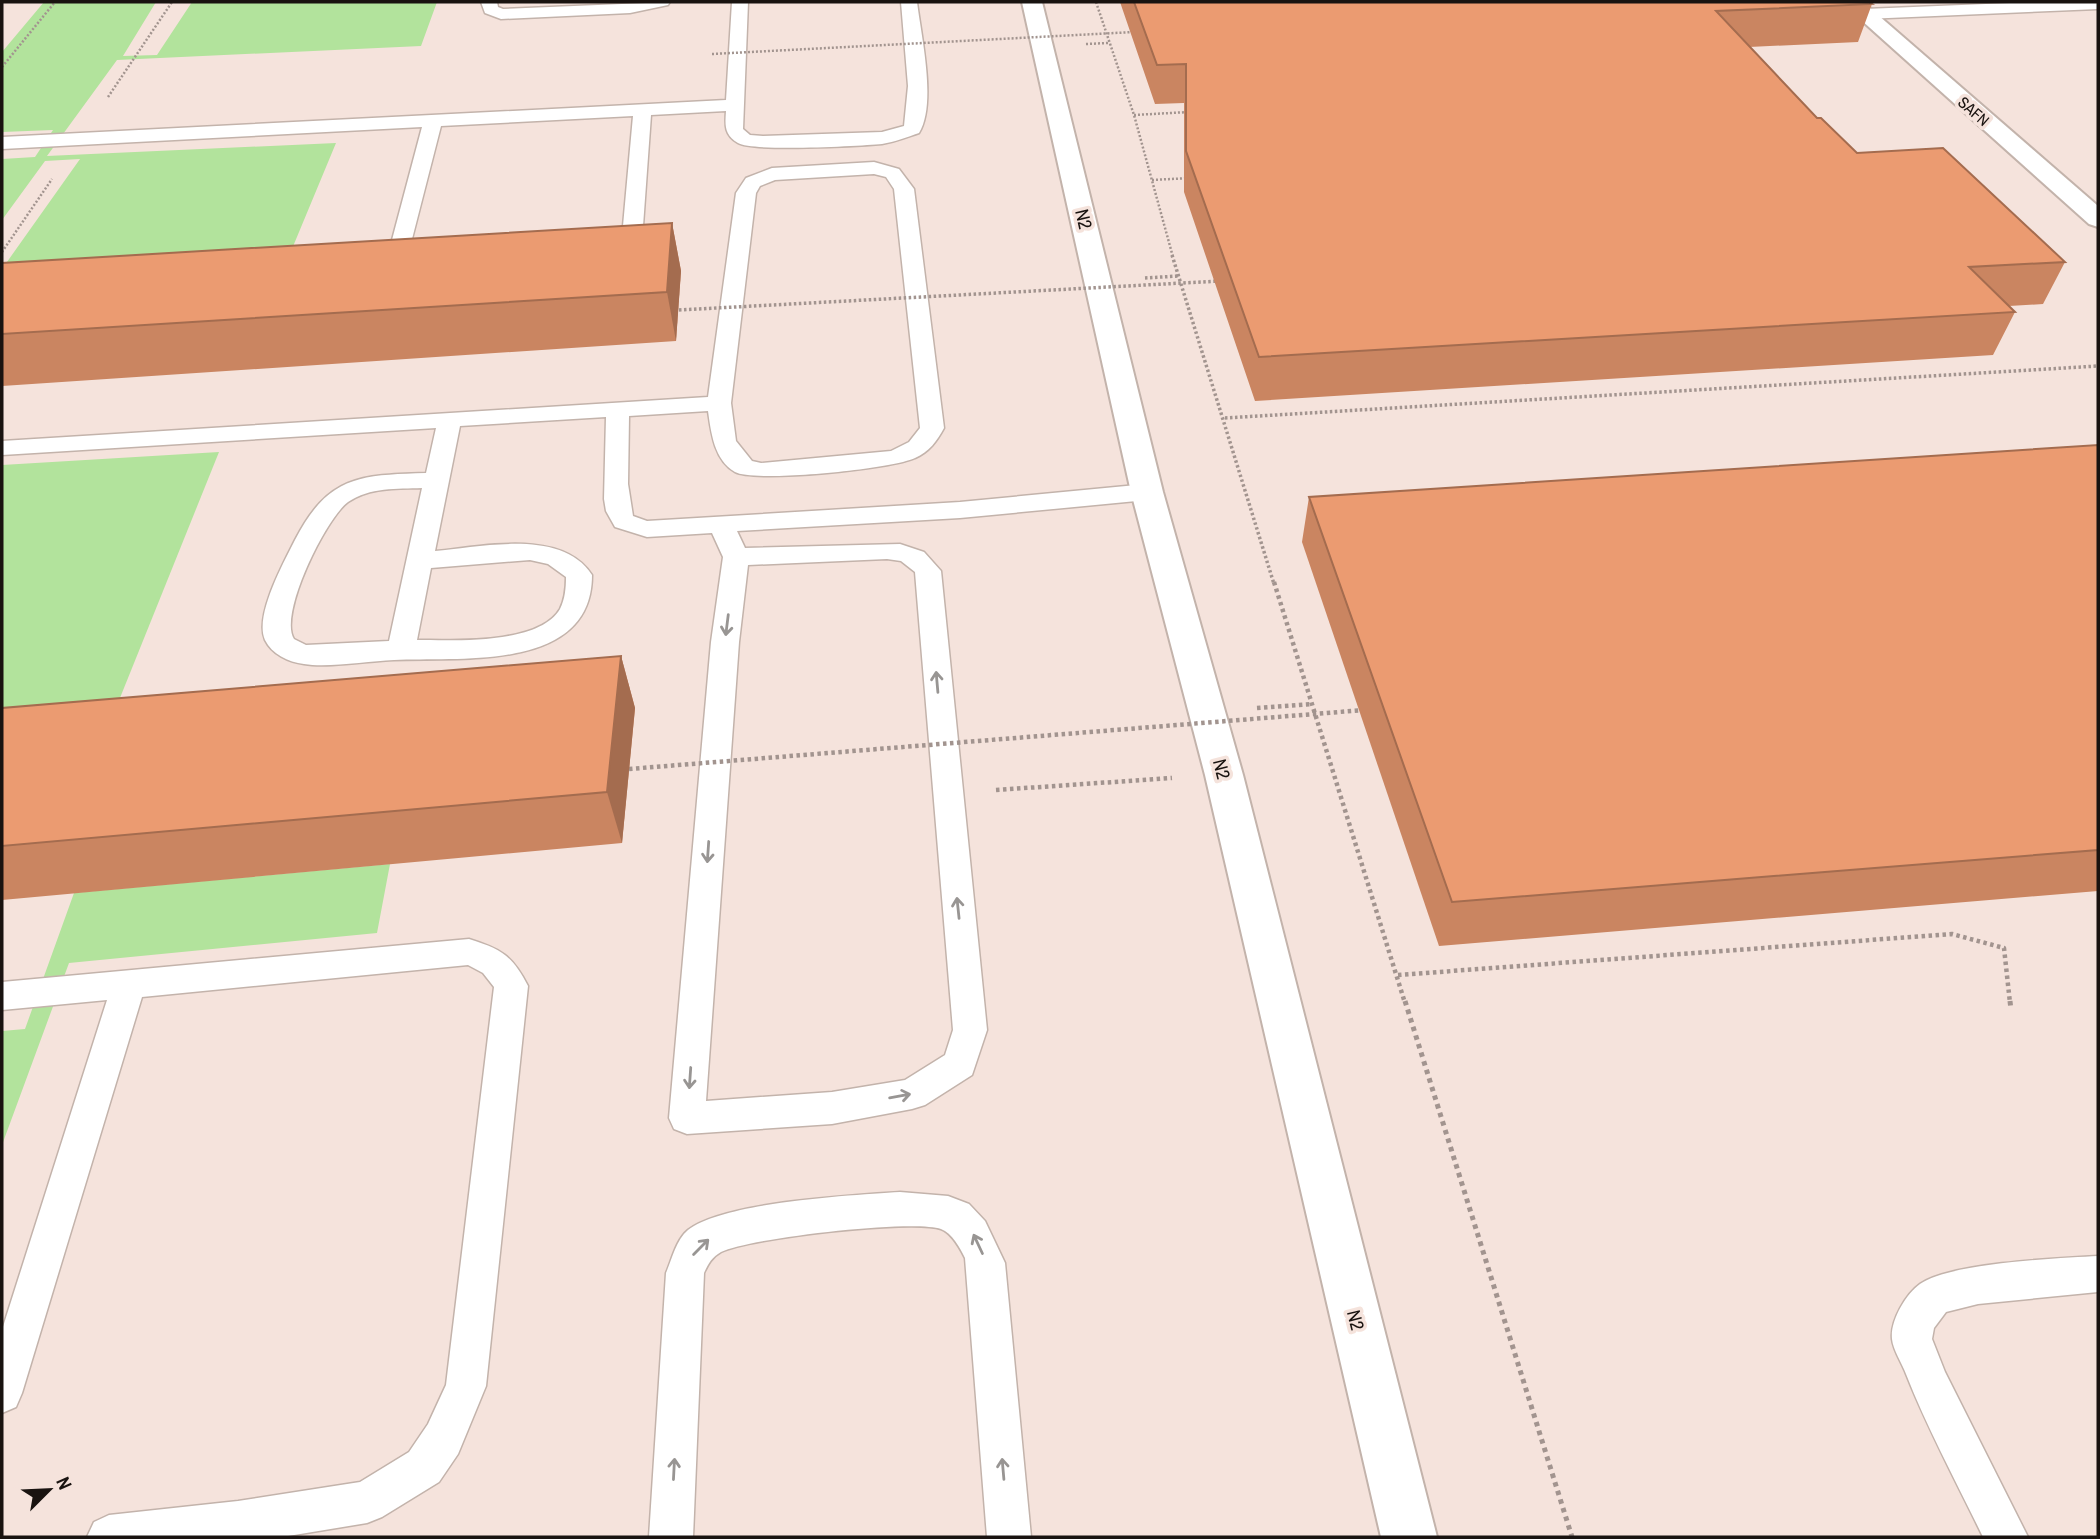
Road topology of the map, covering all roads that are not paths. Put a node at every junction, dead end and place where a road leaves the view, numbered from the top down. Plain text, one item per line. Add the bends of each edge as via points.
1 (489, 2) edge
2 (662, 2) edge
3 (740, 2) edge
4 (909, 2) edge
5 (1032, 2) edge
6 (2098, 4) edge
7 (1858, 8) edge
8 (735, 105) junction
9 (642, 111) junction
10 (433, 120) junction
11 (2, 143) edge
12 (2098, 219) edge
13 (581, 247) edge
14 (451, 251) edge
15 (719, 403) junction
16 (618, 411) junction
17 (449, 420) junction
18 (2, 448) edge
19 (436, 480) junction
20 (1147, 492) junction
21 (721, 525) junction
22 (736, 557) junction
23 (420, 560) junction
24 (401, 650) junction
25 (129, 983) junction
26 (2, 996) edge
27 (2098, 1274) edge
28 (2, 1393) edge
29 (109, 1537) edge
30 (671, 1537) edge
31 (1009, 1537) edge
32 (1409, 1537) edge
33 (2006, 1537) edge

1 - 2 lane via 491,10 501,14 630,8
3 - 8 lane
4 - 8 lane via 917,96 912,129 884,138 763,142 738,136
5 - 20 main road, N2
6 - 7 lane
7 - 12 main road, SAFN
8 - 9 lane
9 - 10 lane
9 - 13 lane via 633,226 626,236
10 - 11 lane
10 - 14 lane via 402,240 408,247
15 - 15 lane via 724,441 744,467 761,470 895,458 926,442 932,428 904,189 897,175 874,168 836,169 772,174 753,182 746,193
15 - 16 lane
16 - 17 lane
16 - 21 lane via 616,502 620,518 647,529
17 - 18 lane
17 - 19 lane
19 - 23 lane
19 - 24 lane via 361,487 326,508 297,563 275,623 277,637 286,648 305,655
20 - 21 lane via 960,510
20 - 32 main road, N2 via 1223,775
21 - 22 lane
22 -> 22 lane via 724,642 687,1118 832,1108 912,1094 960,1065 970,1030 928,572 906,552
23 - 24 lane
23 - 24 lane via 548,554 566,561 579,575 579,598 565,621 538,637 498,646
25 - 26 lane
25 - 28 lane
25 - 29 lane via 469,952 503,970 511,986 466,1386 443,1439 424,1467 367,1502
27 - 33 lane via 1978,1285 1934,1297 1915,1321 1912,1339 1931,1385
30 - 31 lane via 685,1273 693,1255 704,1241 733,1228 920,1208 950,1214 975,1235 986,1263

